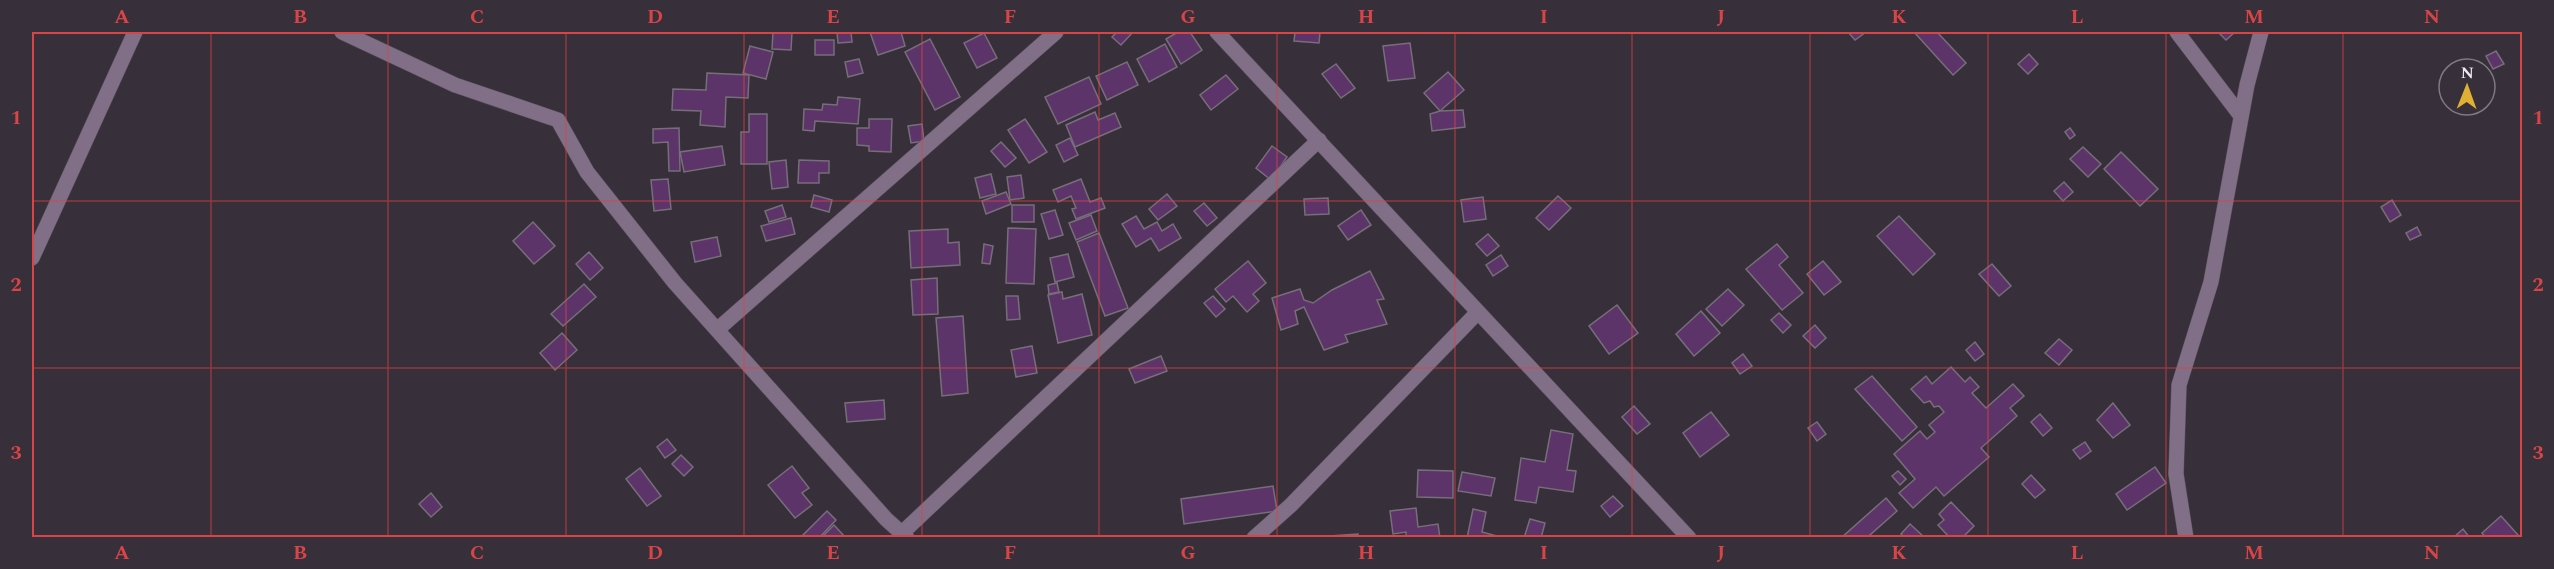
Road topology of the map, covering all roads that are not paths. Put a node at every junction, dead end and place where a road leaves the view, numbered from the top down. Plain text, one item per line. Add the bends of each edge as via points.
1 (135, 32) edge
2 (342, 32) edge
3 (1056, 32) edge
4 (1217, 32) edge
5 (2177, 32) edge
6 (2261, 32) edge
7 (2241, 116) junction
8 (1319, 140) junction
9 (32, 258) edge
10 (1478, 312) junction
11 (718, 329) junction
12 (905, 535) edge
13 (1681, 535) edge
14 (1254, 537) edge
15 (2186, 537) edge

1 - 9 street
2 - 11 street via 455,85 558,120 587,172 675,283
3 - 11 street
4 - 8 street
5 - 7 street
6 - 7 street
7 - 15 street via 2211,282 2179,385 2176,474
8 - 10 street
8 - 12 street
10 - 13 street
10 - 14 street via 1291,505
11 - 12 street via 855,486

